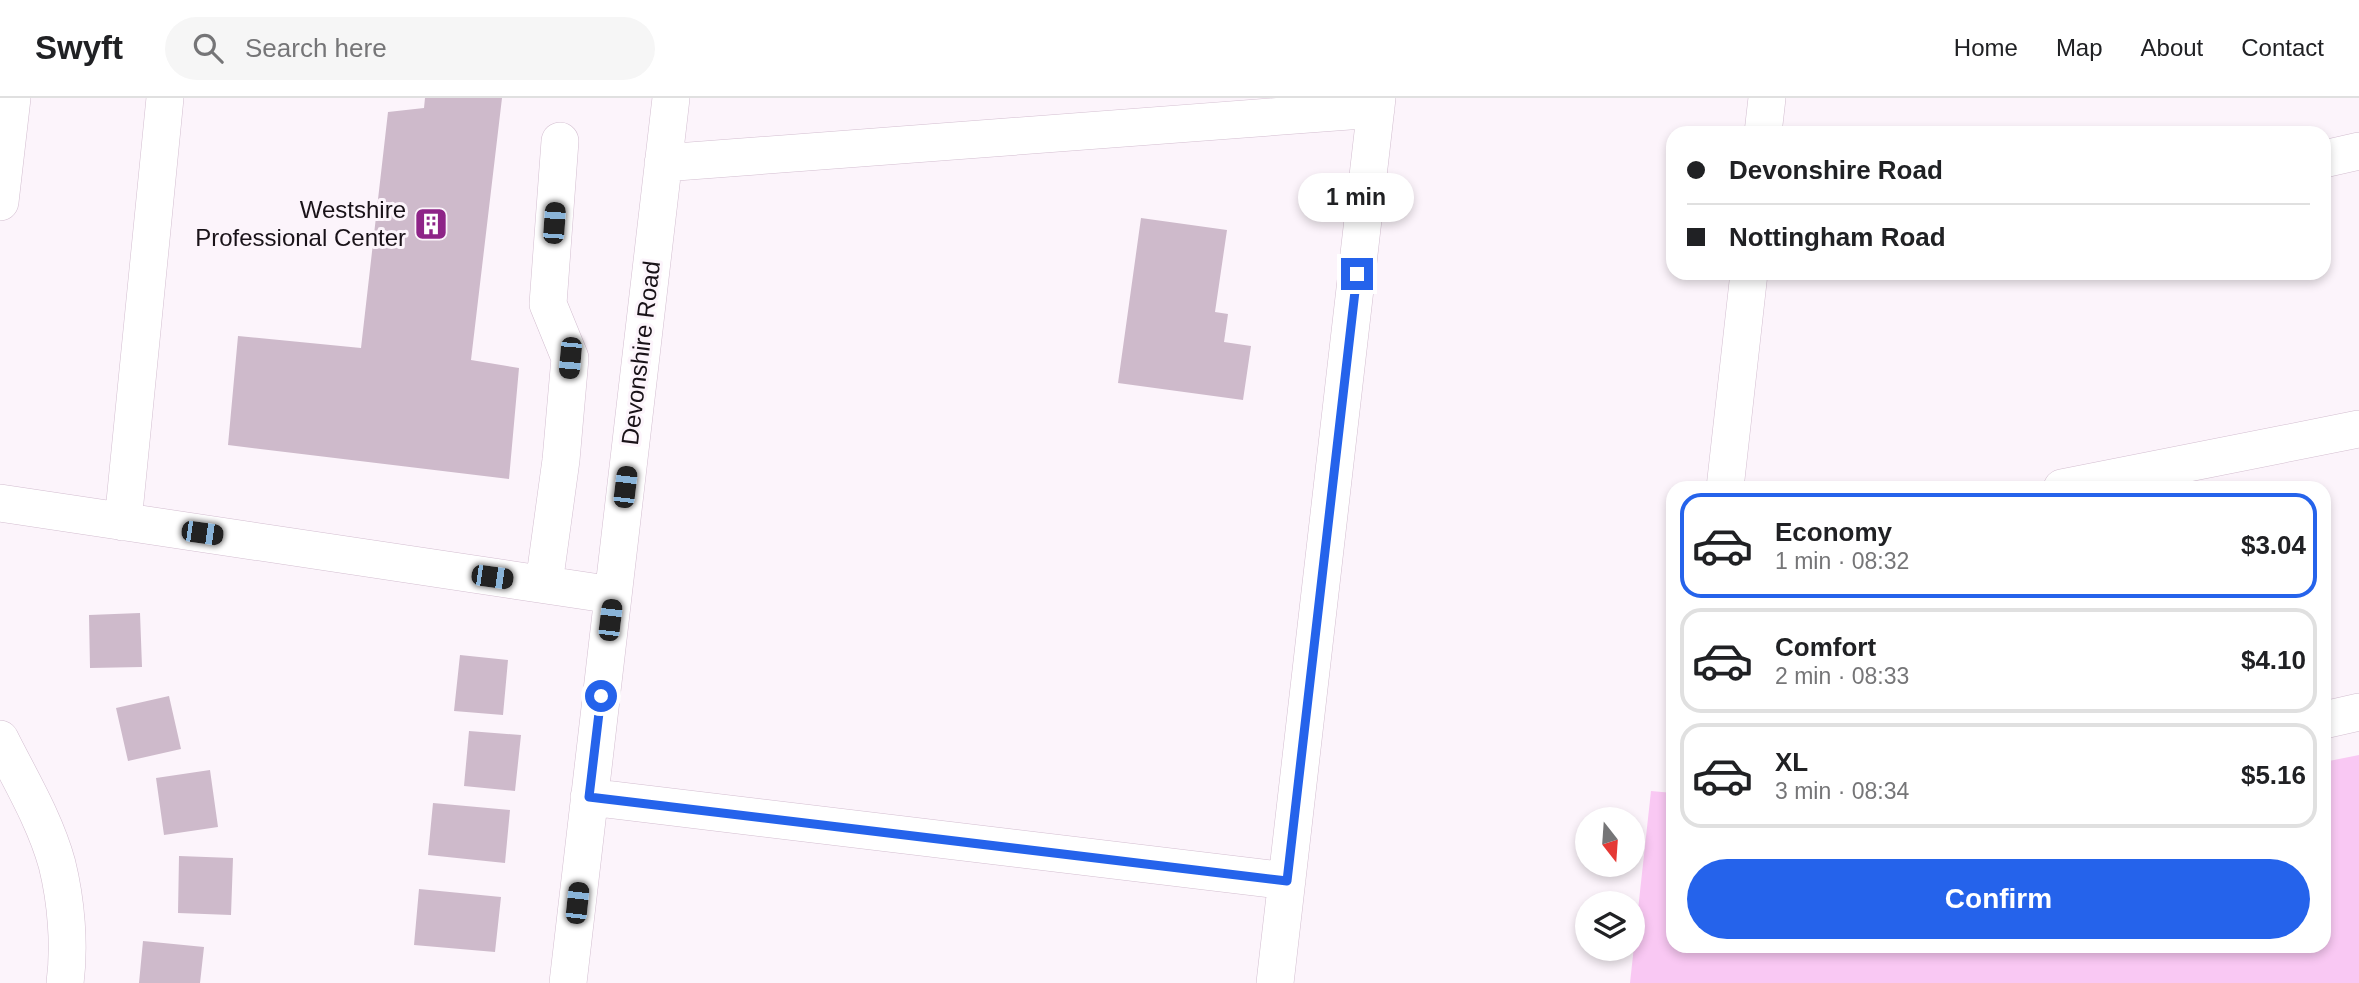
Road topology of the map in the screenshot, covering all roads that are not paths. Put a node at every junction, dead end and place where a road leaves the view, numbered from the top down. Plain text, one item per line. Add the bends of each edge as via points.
1 (165, 98) edge
2 (671, 98) edge
3 (1767, 98) edge
4 (1377, 104) edge
5 (1320, 106) edge
6 (7, 120) edge
7 (1764, 126) edge
8 (560, 141) dead end
9 (2359, 151) edge
10 (2331, 157) edge
11 (663, 163) junction
12 (0, 202) edge
13 (1748, 280) edge
14 (2359, 429) edge
15 (1726, 481) edge
16 (2097, 481) edge
17 (0, 503) edge
18 (123, 522) junction
19 (544, 584) junction
20 (613, 595) junction
21 (2359, 712) edge
22 (2331, 718) edge
23 (0, 740) edge
24 (589, 797) junction
25 (1287, 881) junction
26 (65, 983) edge
27 (568, 983) edge
28 (1275, 983) edge

1 - 18 street
2 - 11 street, Devonshire Road
3 - 7 street
4 - 5 street
4 - 25 street
5 - 11 street
6 - 12 street
8 - 19 street via 548,304 570,358
9 - 10 street
11 - 20 street, Devonshire Road
13 - 15 street
14 - 16 street
17 - 18 street
18 - 19 street
19 - 20 street
20 - 24 street, Devonshire Road
21 - 22 street
23 - 26 street via 57,863 65,910
24 - 25 street
24 - 27 street, Devonshire Road
25 - 28 street

